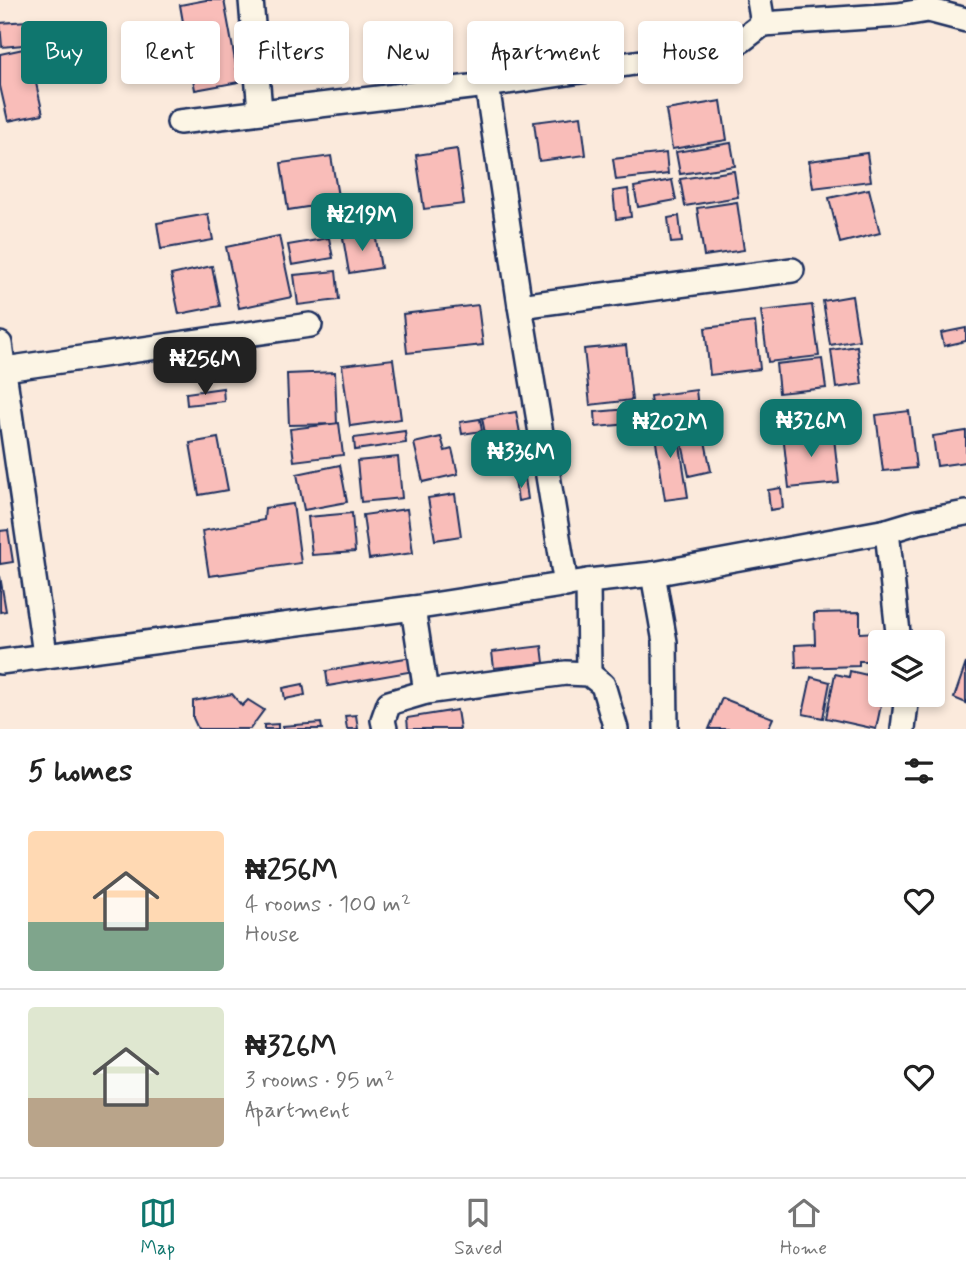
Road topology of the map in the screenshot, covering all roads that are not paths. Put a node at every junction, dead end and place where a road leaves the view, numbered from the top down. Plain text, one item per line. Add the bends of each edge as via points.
1 (251, 0) edge
2 (759, 0) edge
3 (966, 20) edge
4 (763, 24) junction
5 (487, 85) junction
6 (260, 111) junction
7 (179, 122) dead end
8 (792, 270) dead end
9 (520, 306) junction
10 (310, 325) dead end
11 (0, 344) edge
12 (5, 369) junction
13 (966, 513) edge
14 (887, 531) junction
15 (653, 573) junction
16 (577, 582) junction
17 (413, 608) junction
18 (898, 630) edge
19 (45, 654) junction
20 (0, 662) edge
21 (589, 674) junction
22 (425, 692) junction
23 (906, 707) edge
24 (385, 729) edge
25 (616, 729) edge
26 (666, 729) edge
27 (903, 729) edge

1 - 6 street
2 - 4 street
3 - 4 street via 928,10
4 - 5 street via 742,40 708,52
5 - 6 street
5 - 9 street
6 - 7 street
8 - 9 street
9 - 16 street
10 - 12 street
11 - 12 street
12 - 19 street
13 - 14 street
14 - 15 street
14 - 18 street
15 - 16 street
15 - 26 street via 665,642
16 - 17 street
16 - 21 street
17 - 19 street
17 - 22 street
19 - 20 street
21 - 22 street via 566,673
21 - 25 street via 603,685
22 - 24 street via 389,703
23 - 27 street

